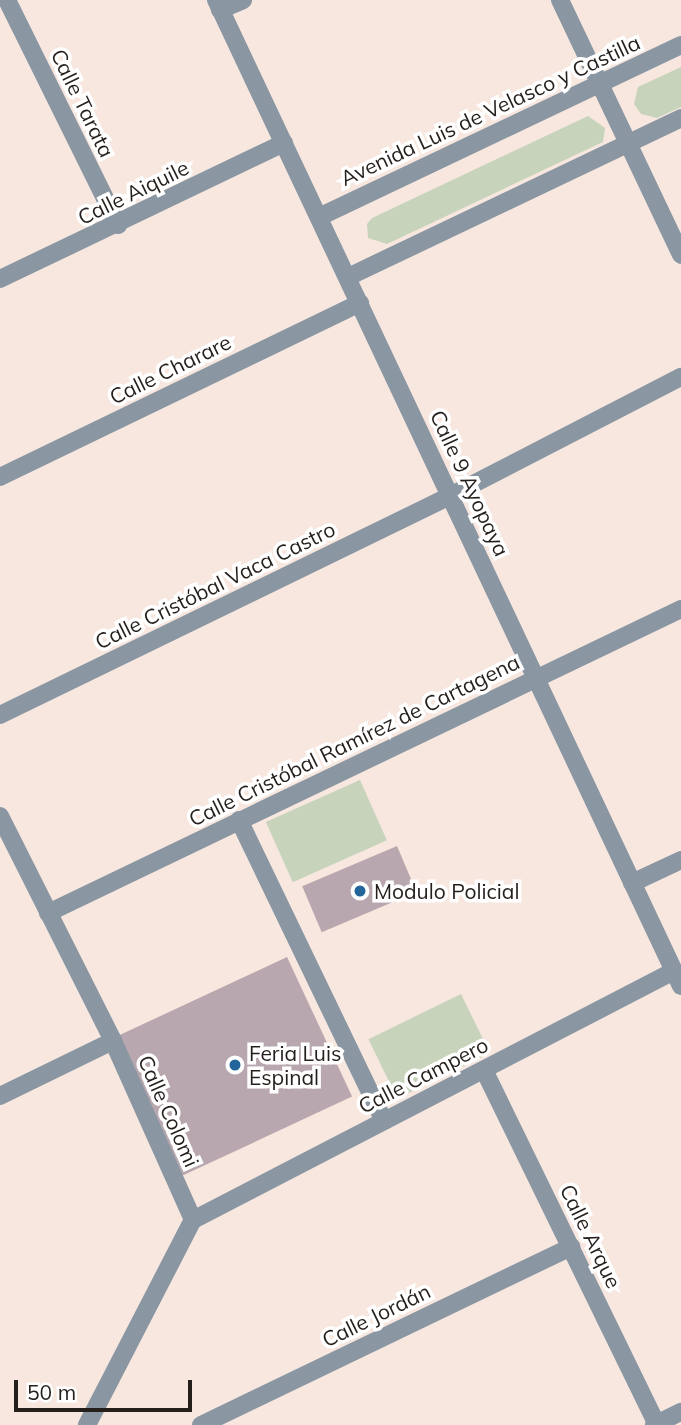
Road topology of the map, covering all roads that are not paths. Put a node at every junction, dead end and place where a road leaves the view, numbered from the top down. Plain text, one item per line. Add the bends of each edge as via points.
1 (7, 0) edge
2 (243, 0) edge
3 (560, 0) edge
4 (218, 5) edge
5 (681, 45) edge
6 (600, 83) junction
7 (681, 118) edge
8 (284, 143) junction
9 (628, 143) junction
10 (319, 217) junction
11 (118, 225) junction
12 (681, 255) edge
13 (348, 277) junction
14 (0, 279) edge
15 (360, 303) junction
16 (681, 377) edge
17 (0, 477) edge
18 (450, 496) junction
19 (681, 609) edge
20 (536, 678) junction
21 (0, 715) edge
22 (0, 816) edge
23 (239, 820) junction
24 (681, 860) edge
25 (632, 883) junction
26 (48, 913) junction
27 (677, 979) edge
28 (113, 1041) junction
29 (484, 1070) junction
30 (0, 1096) edge
31 (384, 1121) junction
32 (193, 1220) junction
33 (571, 1247) junction
34 (681, 1412) edge
35 (655, 1424) edge
36 (87, 1425) edge
37 (201, 1425) edge

1 - 11 street, Calle Tarata
2 - 4 street
3 - 6 street
4 - 8 street, Calle 9 Ayopaya
5 - 6 street, Avenida Luis de Velasco y Castilla
6 - 9 street
6 - 10 street, Avenida Luis de Velasco y Castilla
7 - 9 street
8 - 10 street, Calle 9 Ayopaya
8 - 11 street, Calle Aiquile
9 - 12 street
9 - 13 street
10 - 13 street, Calle 9 Ayopaya
11 - 14 street, Calle Aiquile
13 - 15 street, Calle 9 Ayopaya
15 - 17 street, Calle Charare
15 - 18 street, Calle 9 Ayopaya
16 - 18 street, Calle Cristóbal Vaca Castro
18 - 20 street, Calle 9 Ayopaya
18 - 21 street, Calle Cristóbal Vaca Castro
19 - 20 street, Calle Cristóbal Ramírez de Cartagena
20 - 23 street, Calle Cristóbal Ramírez de Cartagena
20 - 25 street, Calle 9 Ayopaya
22 - 26 street, Calle Colomi
23 - 26 street, Calle Cristóbal Ramírez de Cartagena
23 - 31 street
24 - 25 street
25 - 27 street, Calle 9 Ayopaya
26 - 28 street, Calle Colomi
27 - 29 street, Calle Campero
28 - 30 street
28 - 32 street, Calle Colomi
29 - 31 street, Calle Campero
29 - 33 street, Calle Arque
31 - 32 street, Calle Campero
32 - 36 street
33 - 35 street, Calle Arque
33 - 37 street, Calle Jordán
34 - 35 street

